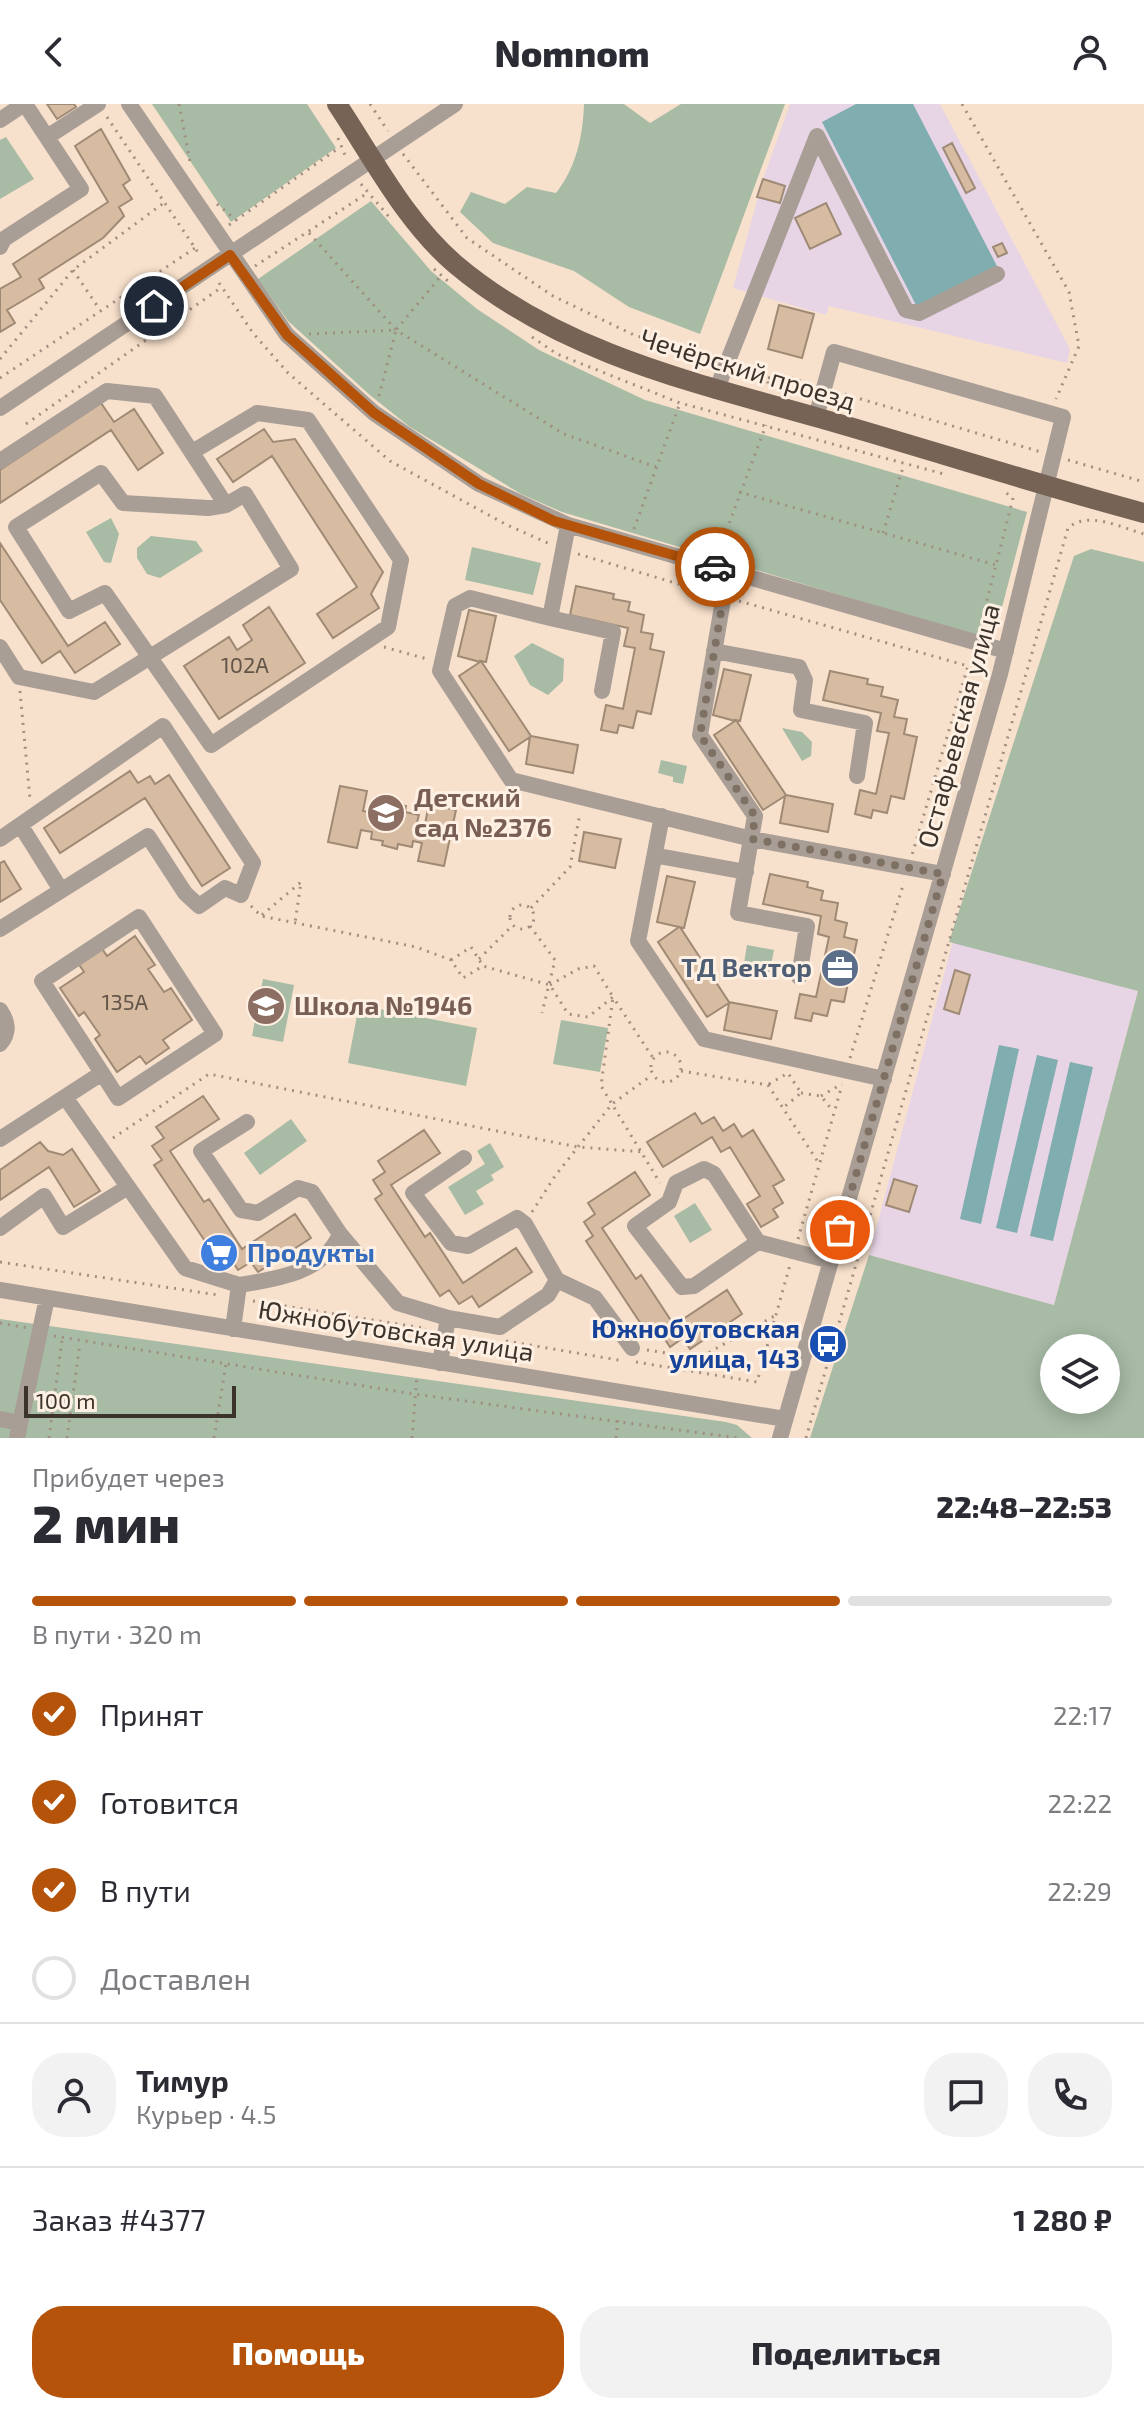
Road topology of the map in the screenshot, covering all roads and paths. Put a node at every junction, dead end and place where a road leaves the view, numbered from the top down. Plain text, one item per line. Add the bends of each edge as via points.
1 (25, 104) edge
2 (129, 104) edge
3 (179, 104) edge
4 (455, 104) edge
5 (962, 104) edge
6 (341, 106) edge
7 (102, 110) edge
8 (0, 120) edge
9 (47, 137) junction
10 (340, 147) dead end
11 (372, 158) junction
12 (413, 169) dead end
13 (192, 171) dead end
14 (366, 194) dead end
15 (165, 202) junction
16 (229, 225) dead end
17 (309, 233) junction
18 (1, 240) edge
19 (195, 248) junction
20 (199, 254) dead end
21 (230, 255) junction
22 (251, 269) dead end
23 (73, 270) junction
24 (997, 274) dead end
25 (440, 277) dead end
26 (219, 283) dead end
27 (100, 310) junction
28 (396, 330) junction
29 (287, 335) junction
30 (0, 359) edge
31 (720, 363) dead end
32 (730, 366) dead end
33 (0, 378) edge
34 (768, 378) junction
35 (825, 388) junction
36 (716, 391) junction
37 (0, 408) edge
38 (374, 413) junction
39 (1049, 414) junction
40 (767, 415) junction
41 (816, 417) junction
42 (25, 425) dead end
43 (192, 452) junction
44 (1053, 456) junction
45 (0, 461) edge
46 (904, 463) junction
47 (656, 467) junction
48 (946, 475) dead end
49 (1144, 482) edge
50 (1045, 487) junction
51 (1003, 491) dead end
52 (739, 492) junction
53 (226, 505) junction
54 (1144, 513) edge
55 (568, 525) junction
56 (883, 533) junction
57 (1144, 534) edge
58 (628, 544) junction
59 (996, 565) junction
60 (721, 569) junction
61 (550, 618) junction
62 (981, 624) dead end
63 (366, 641) junction
64 (0, 647) edge
65 (714, 651) junction
66 (1006, 651) junction
67 (148, 656) junction
68 (442, 663) junction
69 (968, 666) dead end
70 (19, 677) junction
71 (602, 691) dead end
72 (857, 776) dead end
73 (583, 798) junction
74 (662, 816) junction
75 (26, 822) junction
76 (0, 839) edge
77 (752, 839) junction
78 (664, 857) dead end
79 (909, 866) junction
80 (746, 872) junction
81 (943, 874) junction
82 (61, 890) junction
83 (241, 895) junction
84 (531, 908) junction
85 (261, 916) junction
86 (295, 923) junction
87 (513, 925) junction
88 (530, 926) junction
89 (0, 929) edge
90 (479, 959) junction
91 (451, 960) junction
92 (483, 966) junction
93 (799, 977) dead end
94 (550, 985) junction
95 (613, 997) junction
96 (0, 1010) edge
97 (542, 1013) dead end
98 (0, 1044) edge
99 (653, 1058) junction
100 (847, 1069) junction
101 (681, 1071) junction
102 (102, 1073) junction
103 (652, 1075) junction
104 (884, 1079) junction
105 (768, 1085) junction
106 (801, 1093) junction
107 (821, 1096) junction
108 (65, 1097) junction
109 (612, 1104) junction
110 (783, 1108) junction
111 (834, 1112) junction
112 (247, 1122) dead end
113 (0, 1139) edge
114 (100, 1146) junction
115 (578, 1147) junction
116 (644, 1152) junction
117 (464, 1158) dead end
118 (819, 1164) junction
119 (128, 1187) junction
120 (669, 1202) junction
121 (525, 1224) junction
122 (0, 1228) edge
123 (340, 1234) junction
124 (758, 1242) junction
125 (795, 1252) junction
126 (831, 1261) junction
127 (0, 1262) edge
128 (557, 1280) junction
129 (0, 1290) edge
130 (238, 1292) junction
131 (47, 1298) junction
132 (776, 1315) junction
133 (0, 1323) edge
134 (447, 1325) junction
135 (233, 1329) junction
136 (39, 1330) junction
137 (493, 1339) dead end
138 (62, 1340) junction
139 (80, 1343) junction
140 (632, 1348) joint
141 (440, 1363) junction
142 (226, 1364) junction
143 (414, 1394) junction
144 (55, 1398) junction
145 (72, 1401) junction
146 (0, 1419) edge
147 (785, 1419) junction
148 (618, 1420) junction
149 (19, 1430) edge
150 (49, 1438) edge
151 (67, 1438) edge
152 (214, 1438) edge
153 (412, 1438) edge
154 (616, 1438) edge
155 (738, 1438) edge
156 (780, 1438) edge
157 (806, 1438) edge

1 - 8 street
1 - 9 street
2 - 21 street
3 - 13 path
4 - 11 street
5 - 39 path via 1069,292 1079,346
6 - 11 main road, Чечёрский проезд
7 - 9 street
7 - 15 path
9 - 18 street via 81,189
10 - 16 path
11 - 21 street
11 - 36 main road, Чечёрский проезд via 429,238 512,305 623,360
12 - 31 path via 467,238 553,296 634,335
14 - 17 path
15 - 19 path
15 - 23 path
17 - 22 path
17 - 28 path
19 - 20 path
19 - 27 path
21 - 29 street
21 - 37 street
23 - 27 path
23 - 30 path
24 - 36 street via 919,313 906,310 817,136
25 - 28 path
26 - 42 path via 222,287 206,300
27 - 33 path
28 - 29 path
28 - 38 path
28 - 47 path via 564,434
29 - 38 street
32 - 34 path
34 - 35 path via 782,375
34 - 40 path
35 - 39 street via 834,352
35 - 41 street
35 - 44 path
36 - 40 main road, Чечёрский проезд
38 - 55 street via 479,484
39 - 44 street, Остафьевская улица via 1063,417
40 - 41 main road, Чечёрский проезд
40 - 46 path
40 - 47 path via 680,403
40 - 52 path
41 - 50 main road, Чечёрский проезд
43 - 45 street via 155,396 107,391
43 - 53 street
43 - 63 street via 257,413 308,420 401,560 388,627
44 - 49 path
44 - 50 street, Остафьевская улица
46 - 48 path
46 - 56 path
47 - 58 path
50 - 54 main road, Чечёрский проезд
50 - 66 street, Остафьевская улица
51 - 59 path via 1013,498
52 - 56 path
52 - 60 path
53 - 67 street via 245,494 291,569
53 - 67 street via 123,503 101,473 16,527 69,611 105,593
55 - 58 street
55 - 61 street
56 - 59 path
57 - 157 path via 1083,519 1068,528
58 - 60 street
59 - 62 path
60 - 65 street
60 - 66 street
61 - 68 street via 470,598 455,606
61 - 71 street via 613,632
63 - 67 street via 211,745
63 - 68 path
64 - 70 street
65 - 72 street via 799,667 805,680 801,710 865,723
65 - 77 street via 700,735 755,816
66 - 81 street, Остафьевская улица
67 - 70 street via 94,692
68 - 73 street via 440,671 511,780
69 - 79 path
70 - 75 path
73 - 74 street
73 - 84 path via 570,867
74 - 77 street
74 - 100 street via 638,941 704,1039
75 - 76 street
75 - 82 street
75 - 83 street via 163,726 253,863
77 - 79 street
77 - 80 street
78 - 80 street
79 - 81 street
79 - 100 path
80 - 93 street via 738,913 807,926
81 - 104 street, Остафьевская улица
82 - 83 street via 148,836 199,906 225,888
82 - 89 street
83 - 85 path
84 - 87 path via 514,908
84 - 88 path
85 - 86 path
85 - 86 path via 301,882
86 - 91 path via 416,947
87 - 88 path
87 - 90 path
88 - 94 path via 555,960
90 - 91 path via 471,947
90 - 92 path
91 - 92 path via 463,978
92 - 94 path
94 - 95 path via 594,966
94 - 95 path via 568,1014 588,1017
94 - 97 path
95 - 99 path
95 - 109 path via 601,1086
96 - 98 street via 7,1021
99 - 101 path via 669,1052 679,1059
99 - 103 path
100 - 104 street
101 - 103 path via 668,1082
101 - 105 path
102 - 102 street via 118,1098 215,1034 139,917 42,981
102 - 108 street
103 - 109 path
104 - 126 street, Остафьевская улица
105 - 106 path via 788,1073
105 - 110 path
106 - 107 path
106 - 110 path
107 - 111 path
107 - 111 path via 842,1084
108 - 113 street
108 - 114 street
109 - 115 path
109 - 116 path
110 - 118 path
111 - 118 path
112 - 123 street via 201,1151 241,1210 258,1213 298,1188 312,1192
114 - 115 path via 209,1074
114 - 119 street
115 - 116 path
115 - 121 path
116 - 120 path
117 - 121 street via 413,1193 451,1243 468,1246 517,1218
118 - 125 path
119 - 122 street via 63,1227 44,1196
119 - 130 street via 185,1268
120 - 124 street via 676,1183 704,1169 714,1174
120 - 124 street via 635,1226 682,1287 694,1286
121 - 128 street
123 - 130 street via 335,1247 291,1277
123 - 134 street via 398,1303
124 - 125 street
125 - 126 street
125 - 132 path
126 - 147 street, Остафьевская улица
127 - 130 path
128 - 134 street via 548,1295 500,1327
128 - 140 street via 595,1298
129 - 131 street, Южнобутовская улица
130 - 134 path
130 - 135 street
131 - 135 street, Южнобутовская улица
131 - 136 street
132 - 137 path via 757,1382
132 - 140 path via 699,1358
133 - 136 path
134 - 141 street
135 - 141 street, Южнобутовская улица
136 - 138 path
136 - 149 street
138 - 139 path
138 - 144 path
139 - 142 path
139 - 145 path
141 - 147 street, Южнобутовская улица
142 - 143 path
142 - 152 path
143 - 148 path
143 - 153 path
144 - 145 path
144 - 150 path
145 - 151 path
146 - 149 street
147 - 156 street, Остафьевская улица
148 - 154 path
148 - 155 path

